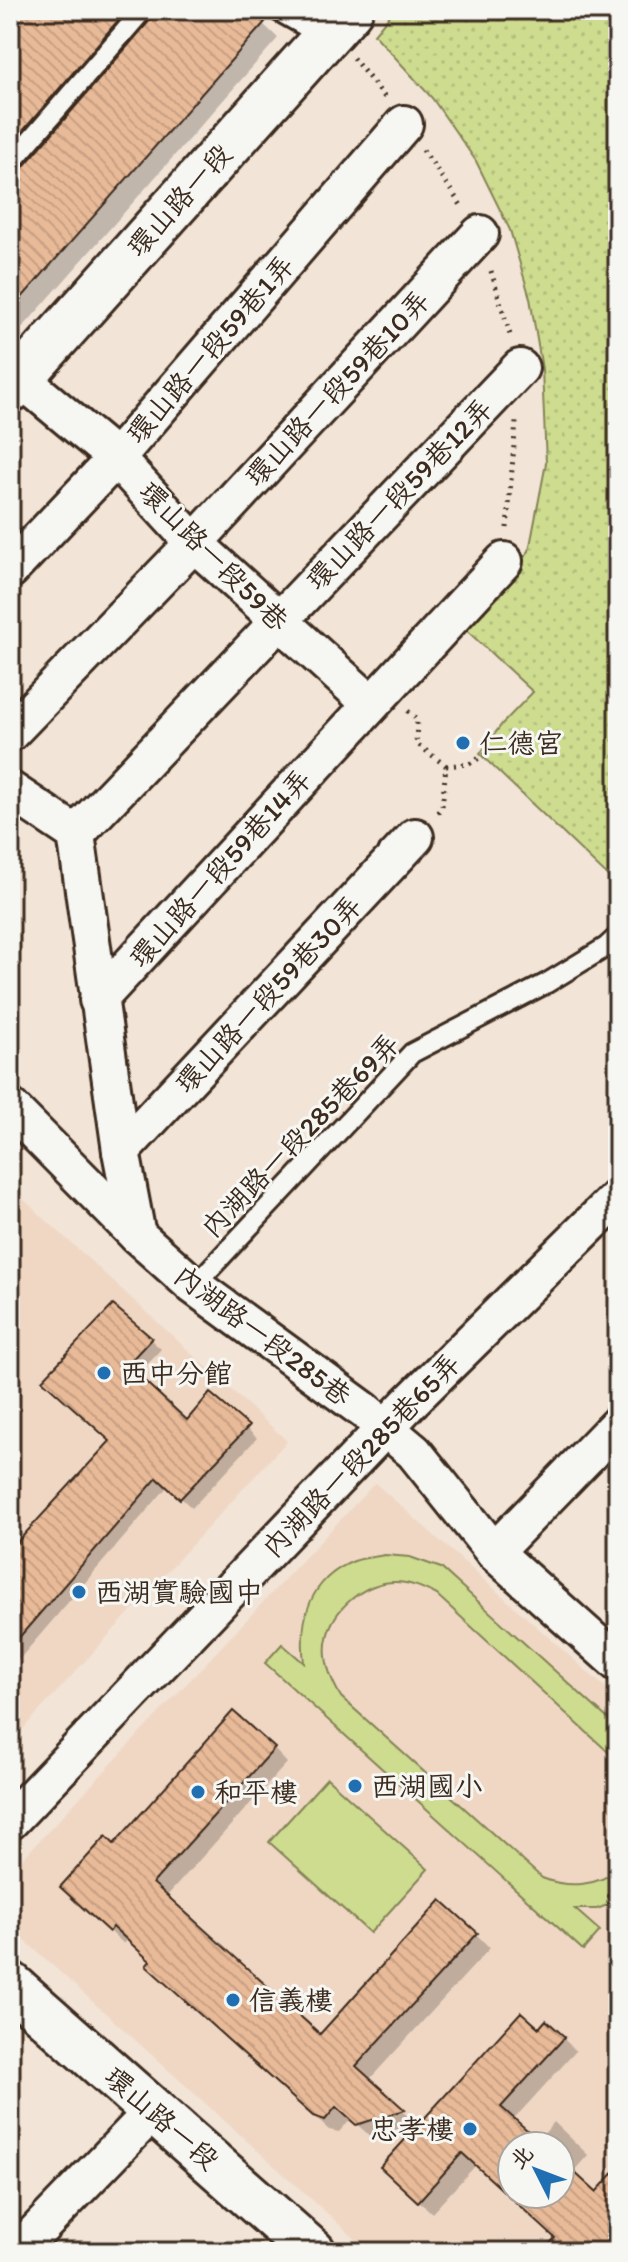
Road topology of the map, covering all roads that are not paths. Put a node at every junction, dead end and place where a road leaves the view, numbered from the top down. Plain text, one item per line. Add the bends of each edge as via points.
1 (143, 10) edge
2 (276, 10) edge
3 (337, 23) edge
4 (404, 124) road end
5 (10, 164) edge
6 (480, 234) road end
7 (520, 368) road end
8 (15, 384) edge
9 (116, 458) junction
10 (194, 543) junction
11 (504, 561) road end
12 (10, 570) edge
13 (278, 620) junction
14 (377, 696) junction
15 (10, 733) edge
16 (10, 790) edge
17 (76, 834) junction
18 (415, 837) road end
19 (618, 936) edge
20 (98, 1000) junction
21 (10, 1107) edge
22 (121, 1151) junction
23 (618, 1197) edge
24 (137, 1235) junction
25 (194, 1286) junction
26 (618, 1424) edge
27 (385, 1428) junction
28 (494, 1552) junction
29 (618, 1663) edge
30 (10, 1821) edge
31 (10, 1984) edge
32 (153, 2111) junction
33 (17, 2252) edge
34 (313, 2252) edge

1 - 5 lane
2 - 3 lane
3 - 8 street, 環山路一段
4 - 9 street, 環山路一段59巷1弄
6 - 10 street, 環山路一段59巷10弄
7 - 13 street, 環山路一段59巷12弄
8 - 9 street, 環山路一段59巷
9 - 10 street, 環山路一段59巷
9 - 12 street, 環山路一段59巷1弄
10 - 13 street, 環山路一段59巷
10 - 15 street, 環山路一段59巷10弄
11 - 14 street, 環山路一段59巷14弄
13 - 14 street, 環山路一段59巷
13 - 17 street, 環山路一段59巷12弄
14 - 20 street, 環山路一段59巷14弄
16 - 17 street
17 - 20 street
18 - 22 street, 環山路一段59巷30弄
19 - 25 lane, 內湖路一段285巷69弄 via 547,983 412,1053
20 - 22 street
21 - 24 street, 內湖路一段285巷
22 - 24 street
23 - 27 street, 內湖路一段285巷65弄
24 - 25 street, 內湖路一段285巷
25 - 27 street, 內湖路一段285巷
26 - 28 street
27 - 28 street, 內湖路一段285巷 via 414,1452
27 - 30 street, 內湖路一段285巷65弄
28 - 29 street, 內湖路一段285巷
31 - 32 street, 環山路一段
32 - 33 street
32 - 34 street, 環山路一段

